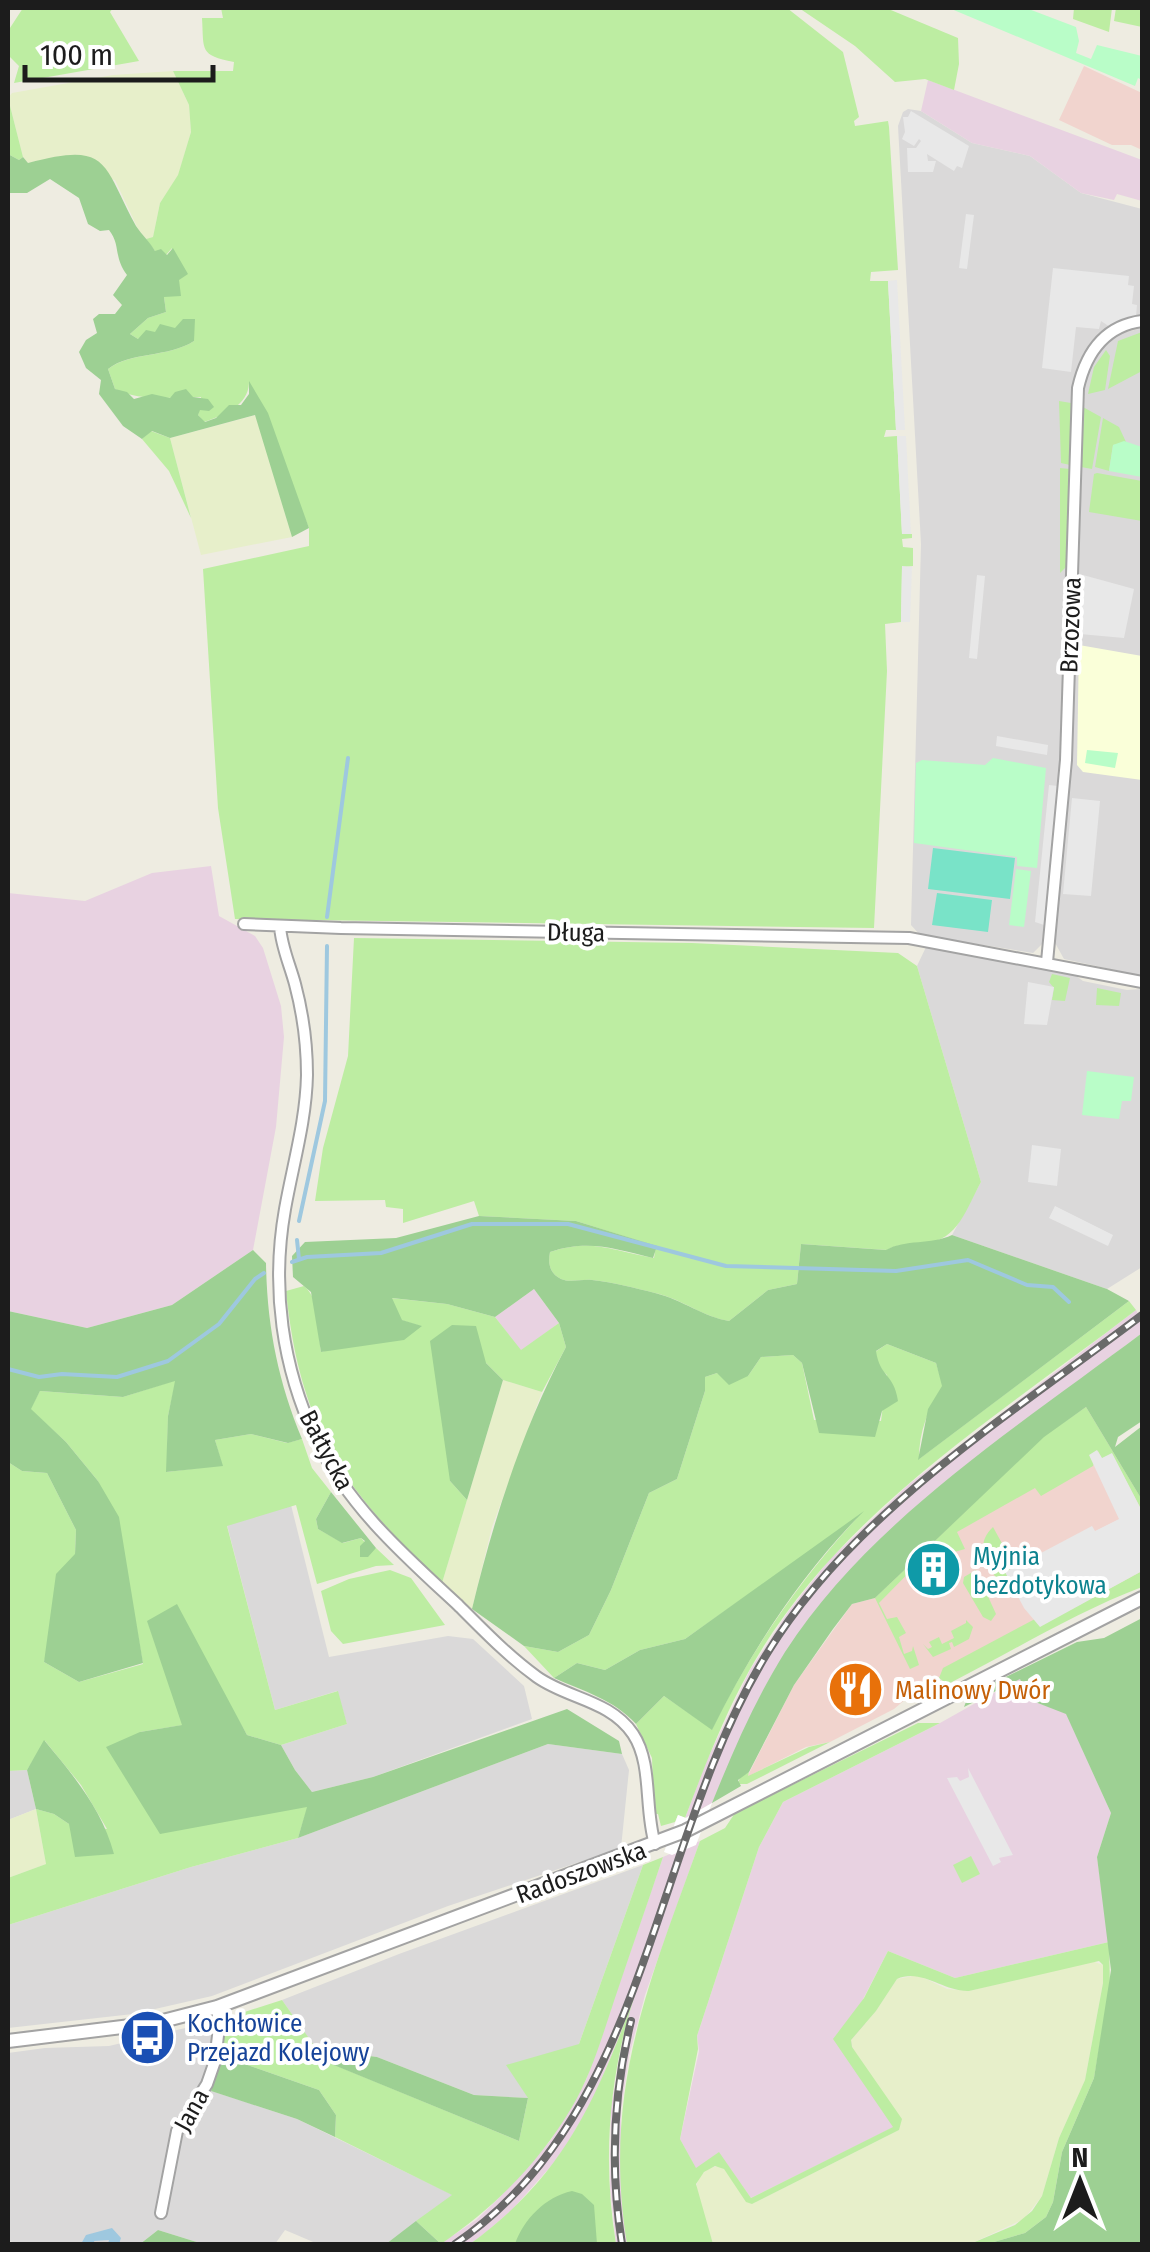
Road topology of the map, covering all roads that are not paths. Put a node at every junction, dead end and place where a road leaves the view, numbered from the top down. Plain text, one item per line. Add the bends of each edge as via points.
1 (1142, 321) edge
2 (244, 924) dead end
3 (280, 926) junction
4 (1046, 962) junction
5 (1142, 982) edge
6 (1142, 1600) edge
7 (654, 1844) junction
8 (217, 2007) junction
9 (8, 2041) edge
10 (161, 2213) dead end

1 - 4 street, Brzozowa via 1094,346 1078,388 1066,760
2 - 3 street, Długa
3 - 4 street, Długa via 908,938
3 - 7 street, Bałtycka via 306,1053 304,1120 279,1269 285,1344 301,1404 326,1458 389,1541 524,1667 625,1723 644,1760
4 - 5 street
6 - 7 street, Radoszowska
7 - 8 street, Radoszowska
8 - 9 street, Radoszowska via 155,2023
8 - 10 street, Jana via 215,2060 177,2131

